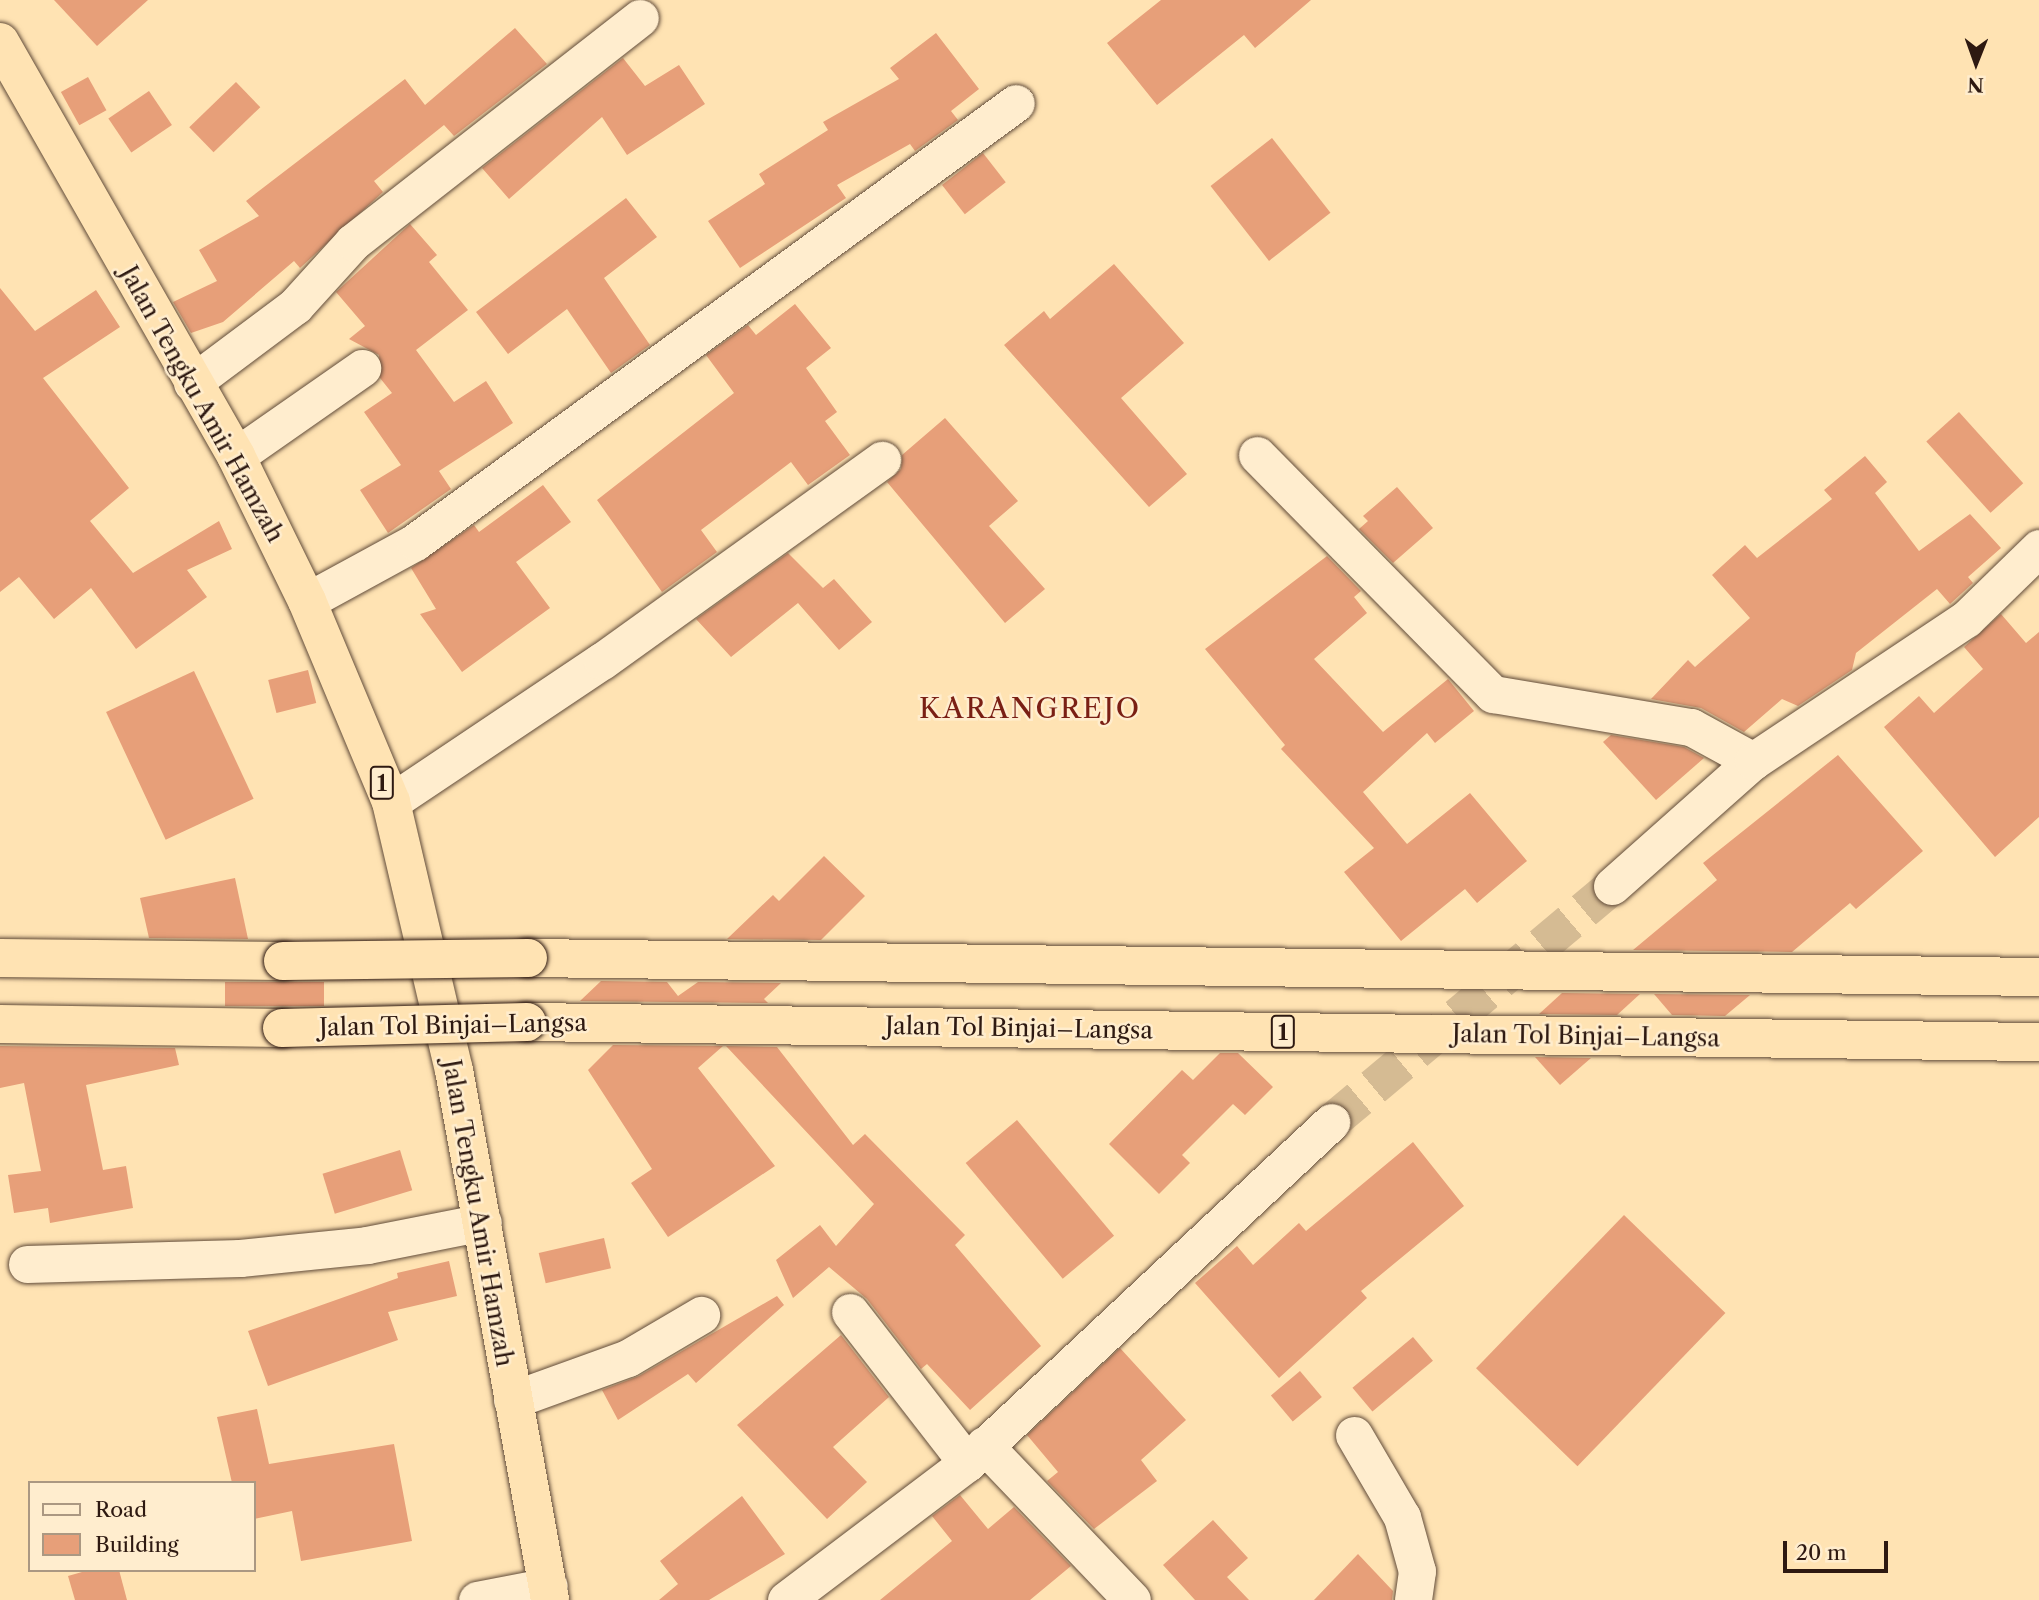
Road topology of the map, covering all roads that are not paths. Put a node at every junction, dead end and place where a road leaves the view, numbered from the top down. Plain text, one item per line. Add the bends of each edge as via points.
1 (640, 18) dead end
2 (0, 42) edge
3 (1016, 103) dead end
4 (362, 368) dead end
5 (192, 383) junction
6 (1257, 455) dead end
7 (236, 456) junction
8 (882, 460) dead end
9 (2039, 548) edge
10 (307, 601) junction
11 (1753, 761) junction
12 (391, 802) junction
13 (1612, 886) tunnel mouth
14 (0, 958) edge
15 (2039, 977) edge
16 (0, 1024) edge
17 (2039, 1042) edge
18 (1331, 1122) tunnel mouth
19 (483, 1222) junction
20 (27, 1264) dead end
21 (850, 1312) dead end
22 (701, 1315) dead end
23 (512, 1400) junction
24 (1354, 1435) dead end
25 (976, 1454) junction
26 (550, 1593) edge
27 (477, 1600) edge
28 (786, 1600) edge
29 (1132, 1600) edge
30 (1412, 1600) edge

1 - 5 street via 353,242 295,306
2 - 5 highway, Jalan Tengku Amir Hamzah / 1
3 - 10 street via 415,542
4 - 7 street
5 - 7 highway, Jalan Tengku Amir Hamzah / 1
6 - 11 street via 1493,694 1691,727
7 - 10 highway, Jalan Tengku Amir Hamzah / 1
8 - 12 street via 602,661
9 - 11 street via 1965,619
10 - 12 highway, Jalan Tengku Amir Hamzah / 1
11 - 13 street
12 - 19 highway, Jalan Tengku Amir Hamzah / 1
14 - 15 highway, bridge via 528,958
16 - 17 highway, Jalan Tol Binjai–Langsa / 1, bridge via 282,1028 527,1022
18 - 25 street
19 - 20 street via 367,1245 240,1258
19 - 23 highway, Jalan Tengku Amir Hamzah / 1
21 - 25 street
22 - 23 street via 628,1359
23 - 26 highway, Jalan Tengku Amir Hamzah / 1
24 - 30 street via 1402,1517 1417,1571
25 - 28 street
25 - 29 street
26 - 27 street

